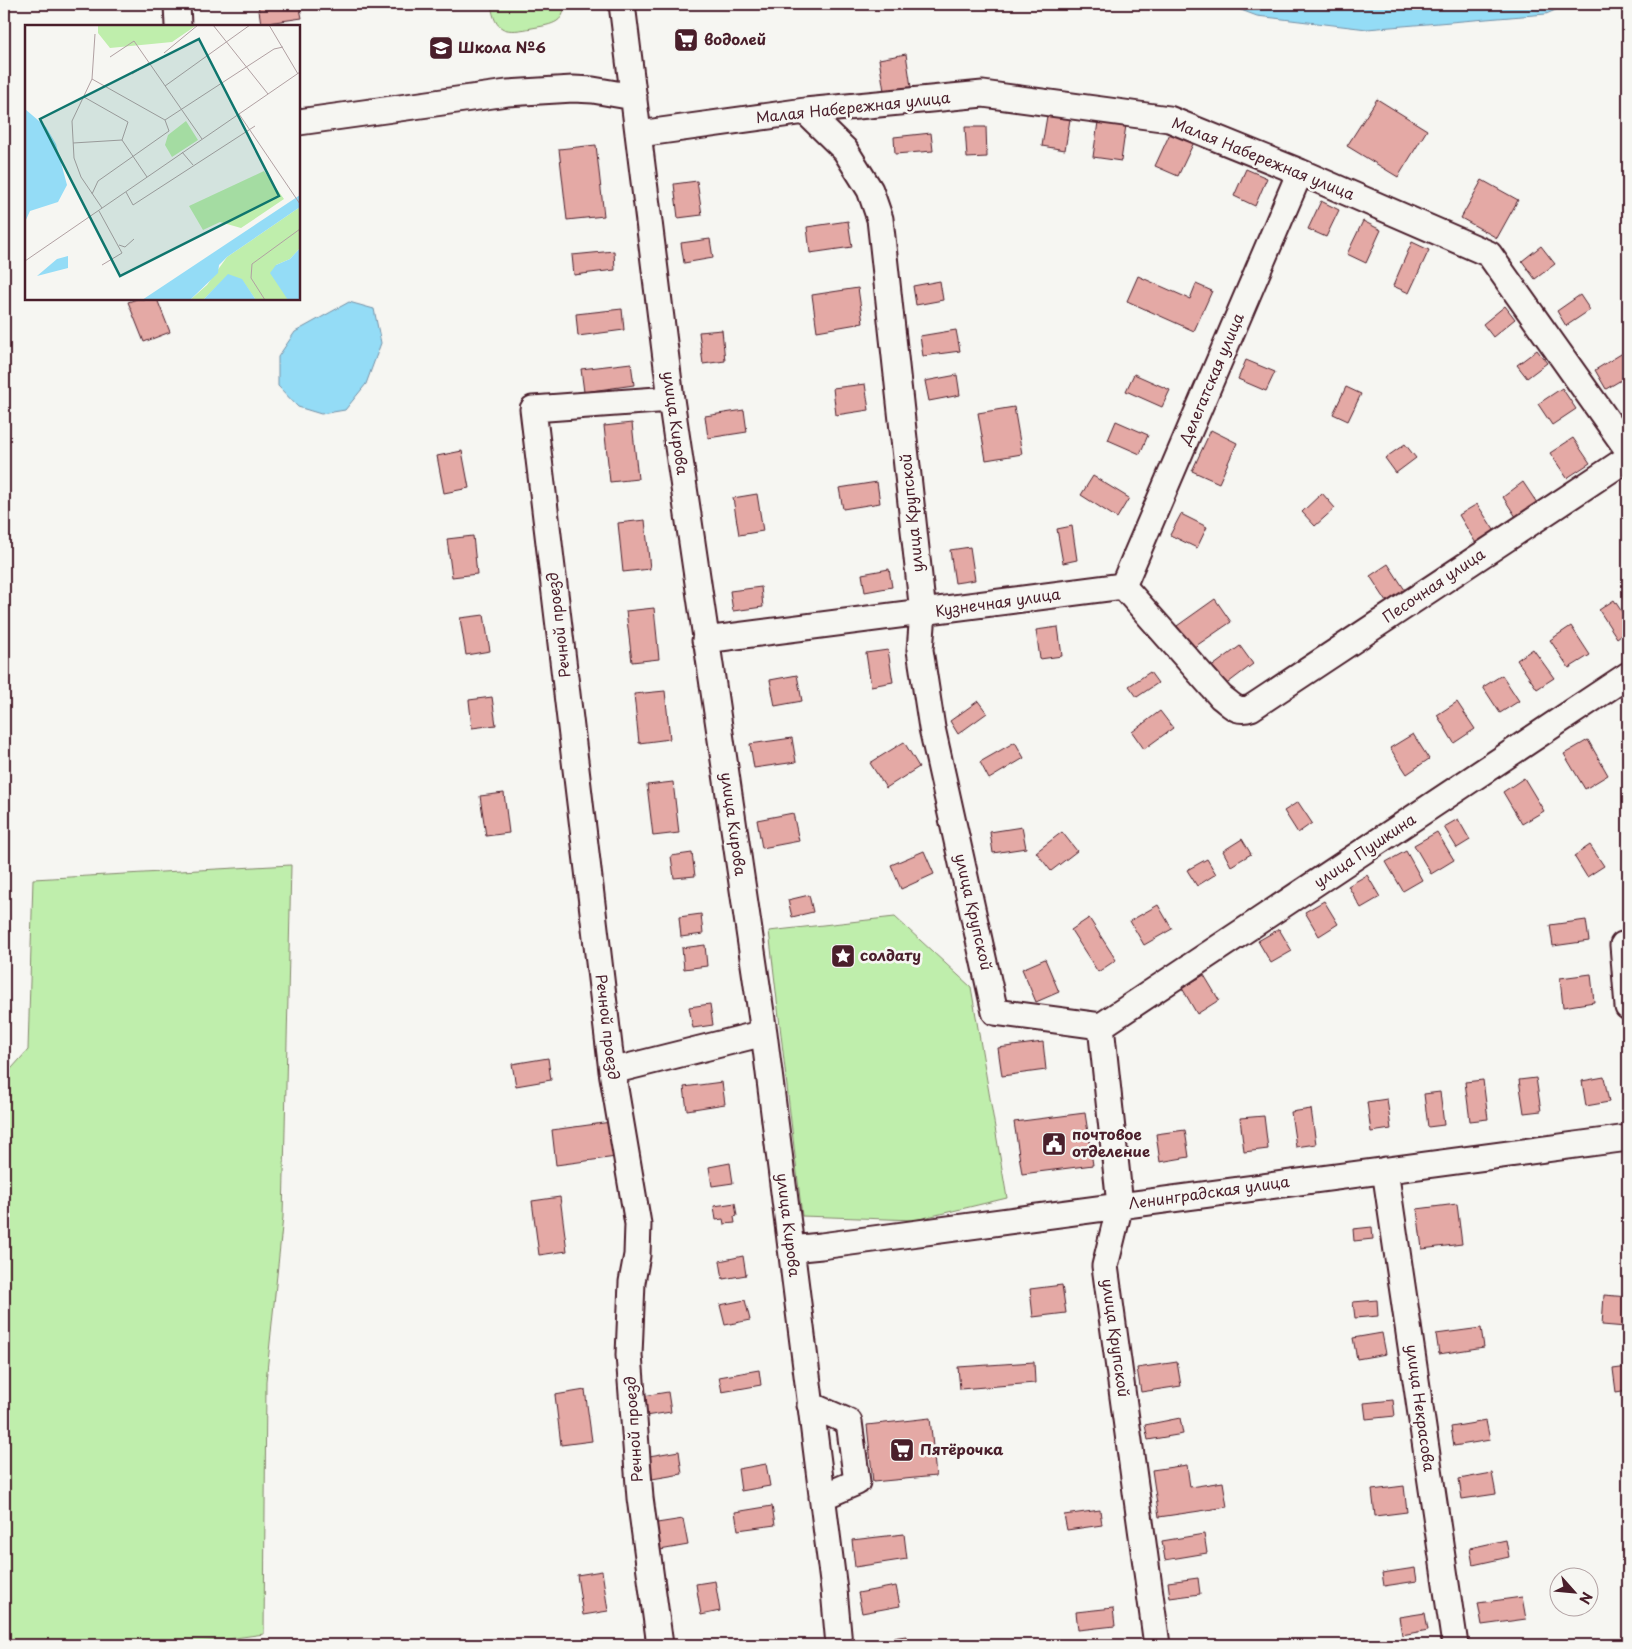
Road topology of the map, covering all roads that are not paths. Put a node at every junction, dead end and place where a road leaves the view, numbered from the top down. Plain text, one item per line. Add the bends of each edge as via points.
1 (177, 4) edge
2 (622, 4) edge
3 (178, 25) edge
4 (634, 97) junction
5 (805, 111) junction
6 (300, 122) edge
7 (639, 134) junction
8 (1300, 172) junction
9 (671, 399) junction
10 (1628, 450) edge
11 (1628, 458) edge
12 (1124, 586) junction
13 (923, 613) junction
14 (705, 640) junction
15 (1628, 675) edge
16 (1623, 944) dead end
17 (1628, 1007) edge
18 (1101, 1026) junction
19 (764, 1033) junction
20 (612, 1071) junction
21 (1628, 1138) edge
22 (1385, 1170) junction
23 (1120, 1205) junction
24 (791, 1249) junction
25 (810, 1405) junction
26 (822, 1497) junction
27 (660, 1645) edge
28 (840, 1645) edge
29 (1157, 1645) edge
30 (1455, 1645) edge

1 - 3 street
2 - 4 street, улица Кирова
4 - 6 street via 573,89 507,94
4 - 7 street, улица Кирова
5 - 7 street, Малая Набережная улица
5 - 8 street, Малая Набережная улица via 983,94 1169,119
5 - 13 street, улица Крупской via 845,150 870,190 880,219
7 - 9 street, улица Кирова
8 - 10 street, Малая Набережная улица via 1489,254
8 - 12 street, Делегатская улица
9 - 14 street, улица Кирова
9 - 20 street, Речной проезд via 533,409
11 - 12 street, Песочная улица via 1244,710 1238,710 1221,697
12 - 13 street, Кузнечная улица
13 - 14 street, Кузнечная улица
13 - 18 street, улица Крупской via 920,650 932,728 995,1012
14 - 19 street, улица Кирова
15 - 18 street, улица Пушкина
16 - 17 street
18 - 23 street, улица Крупской
19 - 20 street
19 - 24 street, улица Кирова
20 - 27 street, Речной проезд via 638,1224 629,1355 640,1498
21 - 22 street, Ленинградская улица
22 - 23 street, Ленинградская улица
22 - 30 street, улица Некрасова
23 - 24 street, Ленинградская улица
23 - 29 street, улица Крупской via 1105,1266
24 - 25 street, улица Кирова
25 - 26 street, улица Кирова
25 - 26 street via 849,1422 857,1482
26 - 28 street, улица Кирова

